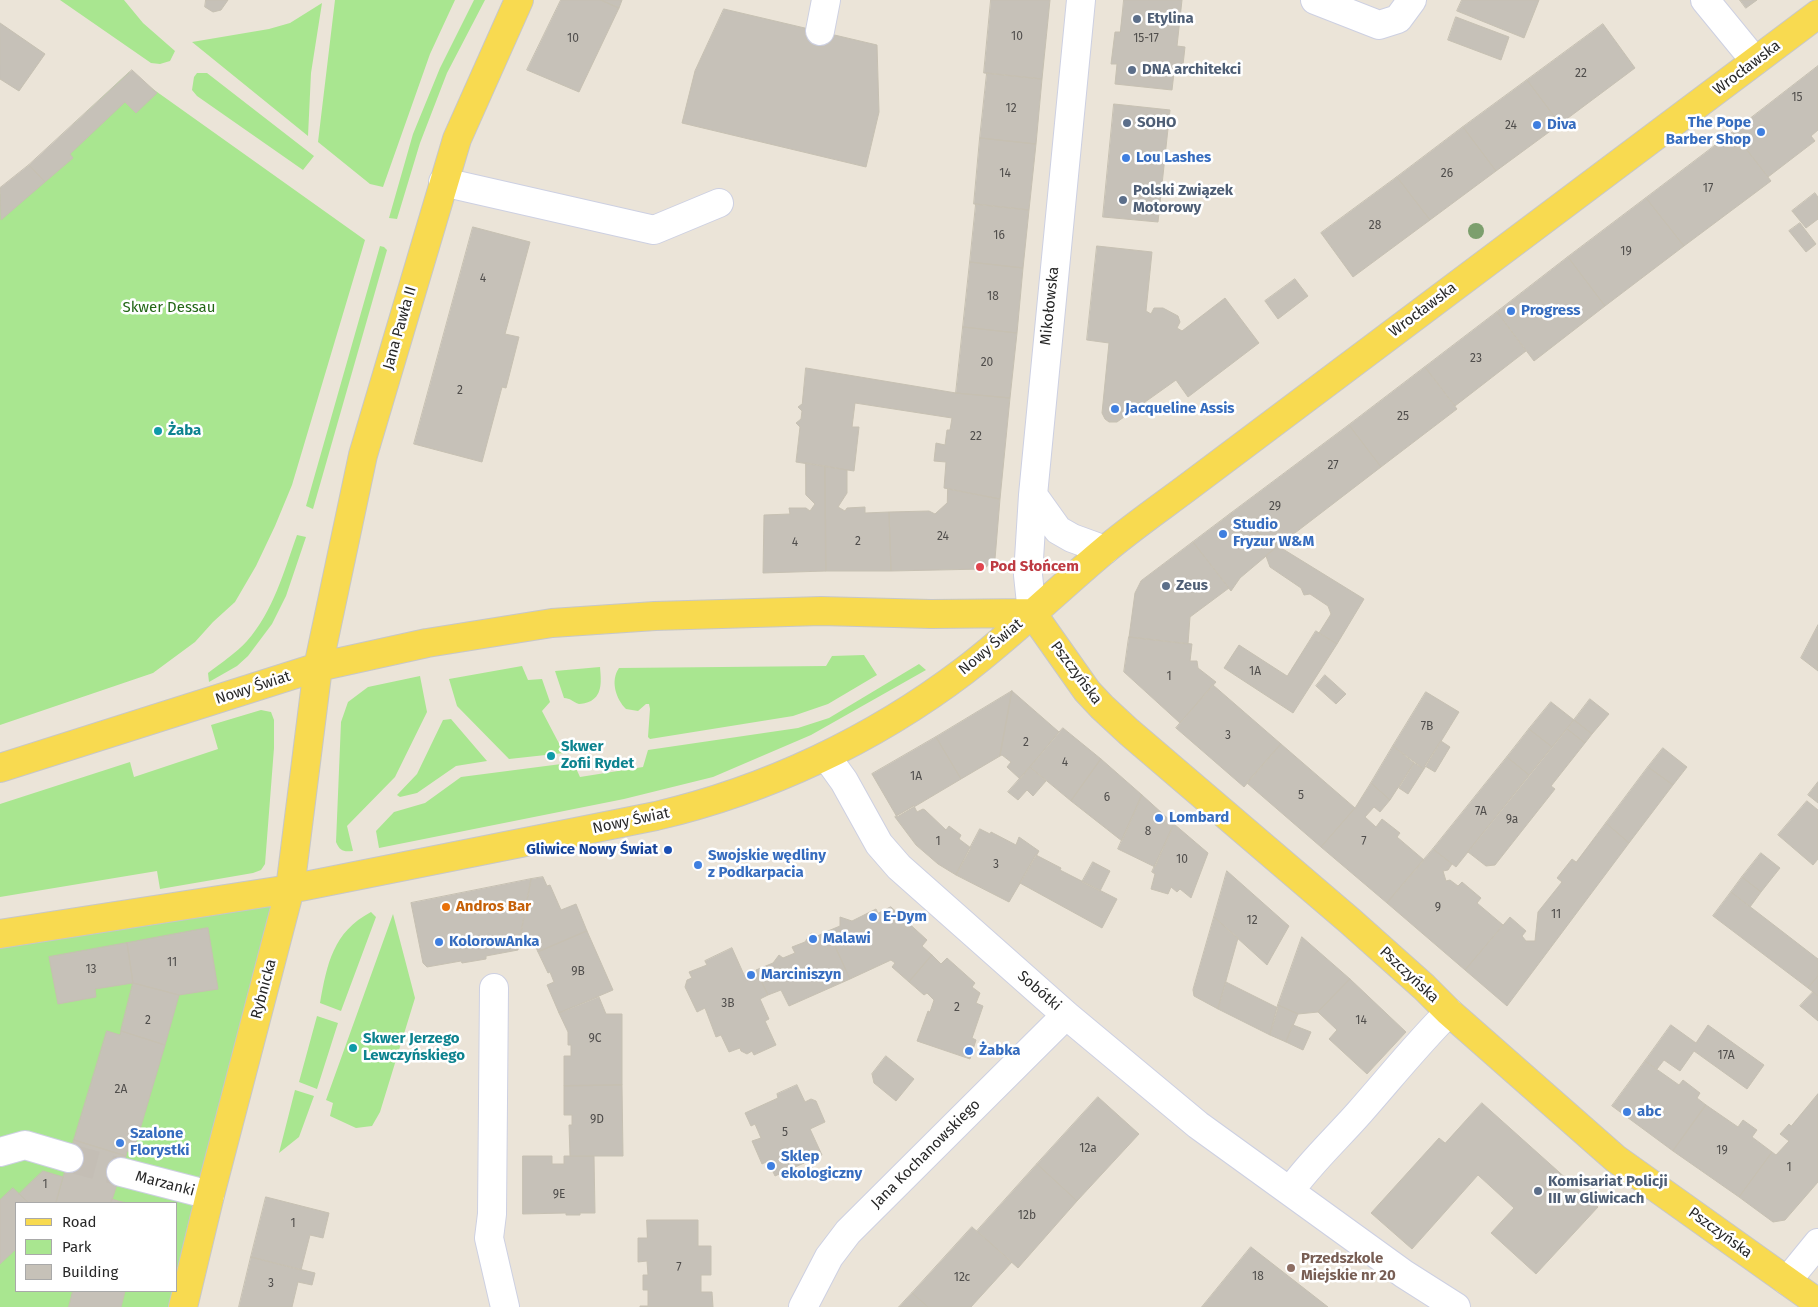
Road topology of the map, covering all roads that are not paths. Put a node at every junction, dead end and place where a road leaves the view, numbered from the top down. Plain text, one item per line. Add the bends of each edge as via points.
1 (519, 0) edge
2 (826, 0) edge
3 (1081, 0) edge
4 (1315, 0) edge
5 (1412, 0) edge
6 (1705, 0) edge
7 (1818, 14) edge
8 (820, 31) dead end
9 (1755, 61) junction
10 (443, 182) junction
11 (719, 203) dead end
12 (1033, 496) junction
13 (1105, 550) junction
14 (1032, 612) junction
15 (318, 667) junction
16 (826, 756) junction
17 (0, 768) edge
18 (290, 889) junction
19 (0, 934) edge
20 (494, 988) dead end
21 (1449, 1012) junction
22 (1066, 1015) junction
23 (0, 1152) edge
24 (69, 1158) tunnel mouth
25 (121, 1172) tunnel mouth
26 (1290, 1191) junction
27 (210, 1195) junction
28 (1818, 1244) edge
29 (1787, 1281) junction
30 (1818, 1303) edge
31 (183, 1307) edge
32 (505, 1307) edge
33 (803, 1307) edge
34 (1456, 1307) edge

1 - 10 main road, Jana Pawła II via 456,139
2 - 8 street
3 - 12 street, Mikołowska
4 - 5 street via 1379,25 1398,19
6 - 9 street
7 - 9 main road, Wrocławska
9 - 13 main road, Wrocławska
10 - 11 street via 654,230
10 - 15 main road, Jana Pawła II via 363,455
12 - 13 street via 1058,530
12 - 14 street, Mikołowska via 1028,574
13 - 14 main road, Wrocławska
14 - 15 main road, Nowy Świat via 821,611 552,623 427,643
14 - 16 main road, Nowy Świat via 934,693 862,738
14 - 21 main road, Pszczyńska via 1074,674 1102,708 1350,920
15 - 17 main road, Nowy Świat
15 - 18 main road, Rybnicka
16 - 18 main road, Nowy Świat via 758,785 690,808
16 - 22 street, Sobótki via 844,781 879,844 899,867
18 - 19 main road, Nowy Świat
18 - 27 main road, Rybnicka
20 - 32 street via 492,1214 489,1238
21 - 26 street via 1426,1034
21 - 29 main road, Pszczyńska via 1616,1159
22 - 26 street, Sobótki via 1198,1125
22 - 33 street, Jana Kochanowskiego via 848,1232 829,1257
23 - 24 street via 25,1145
25 - 27 street, Marzanki
26 - 34 street, Sobótki via 1404,1274
27 - 31 main road, Rybnicka
28 - 29 street
29 - 30 main road, Pszczyńska

